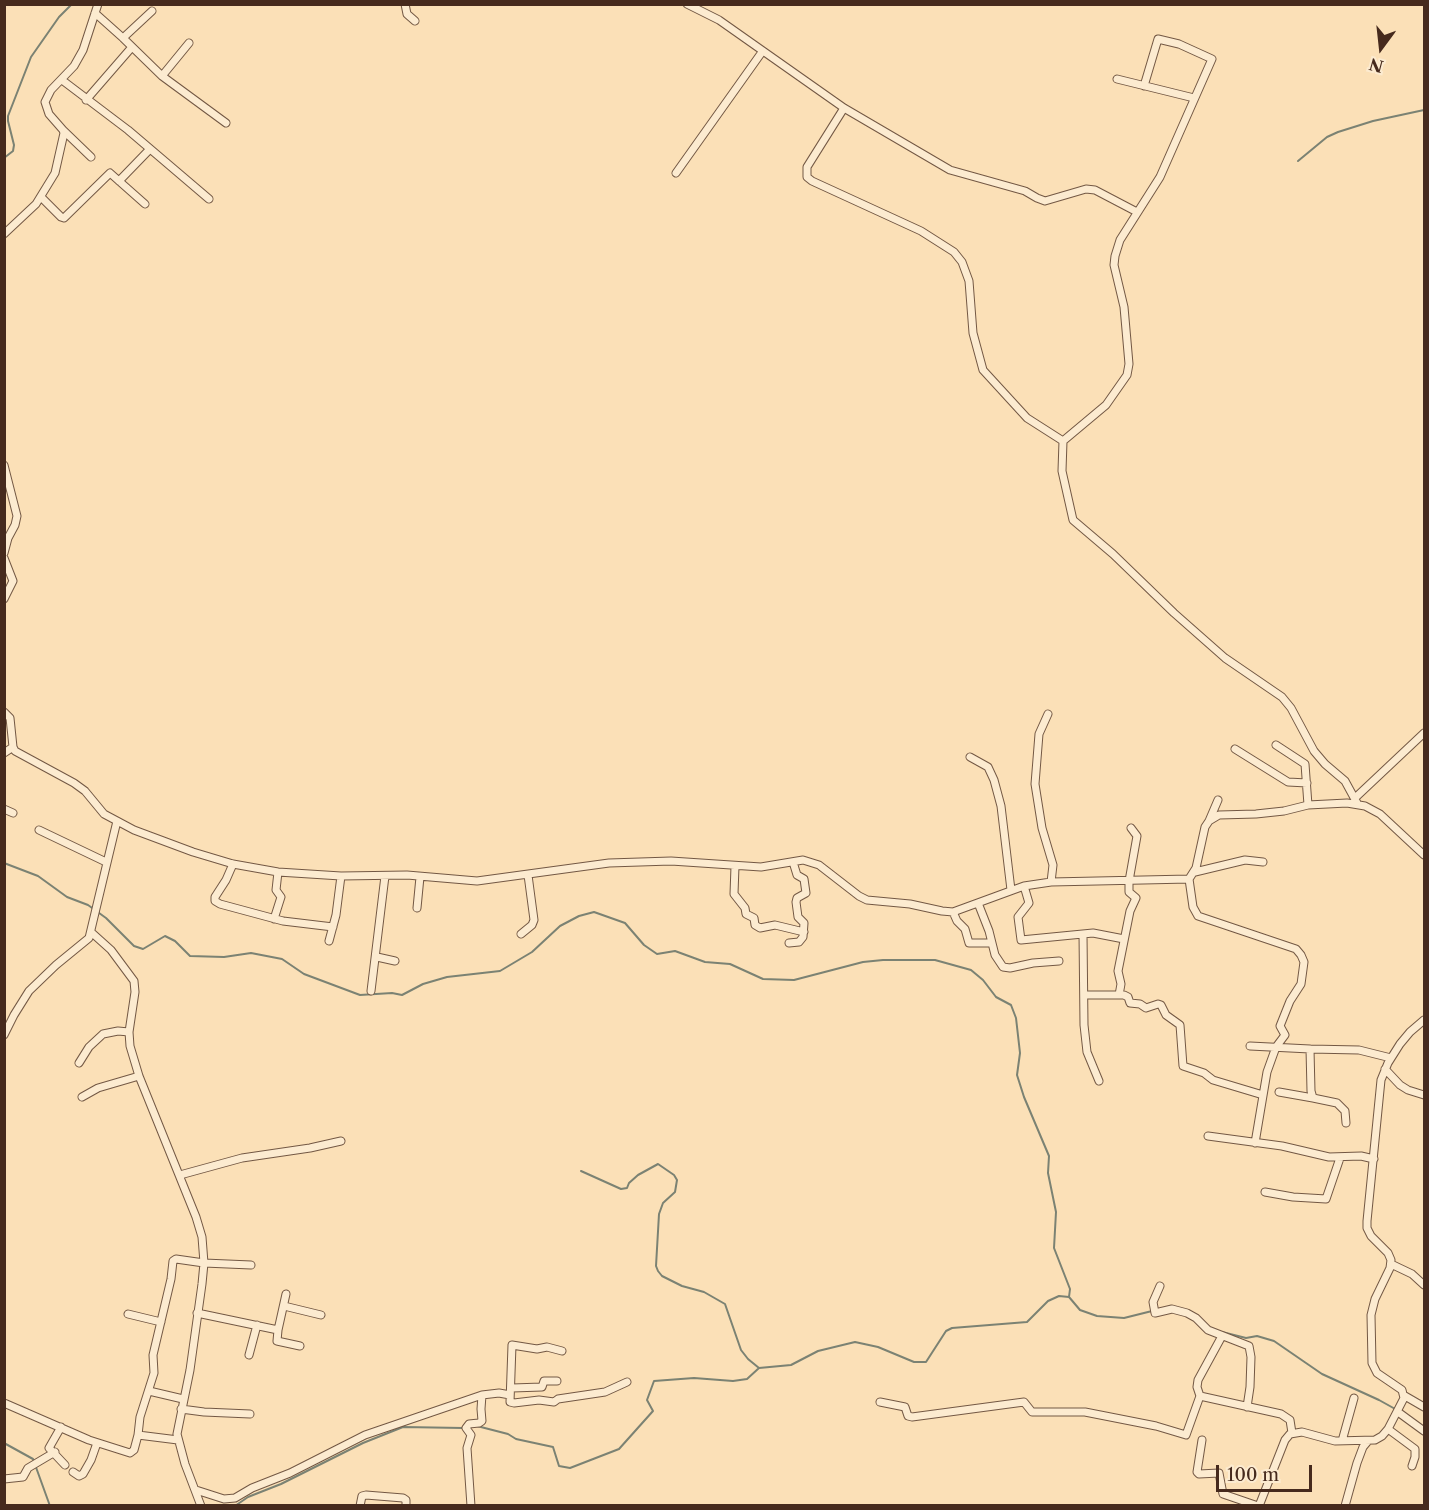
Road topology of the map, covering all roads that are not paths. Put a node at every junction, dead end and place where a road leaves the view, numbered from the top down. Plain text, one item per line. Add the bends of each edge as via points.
1 (98, 4) edge
2 (405, 4) edge
3 (687, 4) edge
4 (152, 11) dead end
5 (95, 13) junction
6 (415, 21) dead end
7 (123, 38) junction
8 (189, 43) dead end
9 (132, 48) junction
10 (762, 52) junction
11 (162, 76) junction
12 (62, 80) junction
13 (1118, 80) dead end
14 (1144, 86) junction
15 (1194, 98) junction
16 (86, 100) junction
17 (844, 108) junction
18 (226, 123) dead end
19 (63, 130) junction
20 (150, 149) junction
21 (91, 157) dead end
22 (676, 173) dead end
23 (119, 181) junction
24 (41, 197) junction
25 (209, 199) dead end
26 (145, 204) dead end
27 (1137, 212) junction
28 (4, 234) edge
29 (1063, 441) junction
30 (4, 465) edge
31 (5, 558) edge
32 (4, 600) edge
33 (4, 712) edge
34 (1048, 714) dead end
35 (1425, 733) edge
36 (1276, 745) dead end
37 (13, 747) junction
38 (1235, 749) dead end
39 (4, 753) edge
40 (970, 757) dead end
41 (1307, 783) junction
42 (1218, 800) dead end
43 (1356, 801) junction
44 (1308, 805) junction
45 (4, 809) edge
46 (13, 813) dead end
47 (117, 821) junction
48 (1209, 821) junction
49 (1131, 828) dead end
50 (39, 830) dead end
51 (1425, 855) edge
52 (105, 862) junction
53 (793, 862) junction
54 (1263, 862) dead end
55 (233, 864) junction
56 (735, 866) junction
57 (279, 872) junction
58 (1195, 872) junction
59 (528, 875) junction
60 (341, 876) junction
61 (385, 876) junction
62 (420, 877) junction
63 (1189, 879) junction
64 (1129, 881) junction
65 (1051, 882) junction
66 (1024, 886) junction
67 (1011, 890) junction
68 (978, 903) junction
69 (417, 908) dead end
70 (953, 912) junction
71 (274, 919) junction
72 (333, 927) junction
73 (91, 932) junction
74 (804, 932) junction
75 (521, 934) dead end
76 (1083, 934) junction
77 (1124, 939) junction
78 (329, 941) dead end
79 (789, 943) dead end
80 (991, 943) junction
81 (376, 957) junction
82 (395, 961) dead end
83 (1059, 961) dead end
84 (371, 991) dead end
85 (1119, 994) junction
86 (1085, 995) junction
87 (1425, 1020) edge
88 (129, 1032) junction
89 (4, 1035) edge
90 (1250, 1046) dead end
91 (1276, 1047) junction
92 (1310, 1049) junction
93 (1391, 1058) junction
94 (79, 1063) dead end
95 (1385, 1069) junction
96 (140, 1076) junction
97 (1099, 1081) dead end
98 (1278, 1092) dead end
99 (1263, 1095) junction
100 (1425, 1095) edge
101 (82, 1096) dead end
102 (1313, 1098) junction
103 (1346, 1123) dead end
104 (1208, 1136) dead end
105 (341, 1141) dead end
106 (1254, 1143) junction
107 (1340, 1158) junction
108 (1374, 1159) junction
109 (180, 1175) junction
110 (1265, 1192) dead end
111 (204, 1263) junction
112 (1391, 1264) junction
113 (251, 1265) dead end
114 (1425, 1285) edge
115 (1160, 1286) dead end
116 (286, 1294) dead end
117 (284, 1306) junction
118 (197, 1313) junction
119 (128, 1314) dead end
120 (321, 1315) dead end
121 (161, 1322) junction
122 (257, 1326) junction
123 (278, 1330) junction
124 (1222, 1336) junction
125 (300, 1346) dead end
126 (562, 1351) dead end
127 (249, 1355) dead end
128 (557, 1382) dead end
129 (627, 1382) dead end
130 (149, 1391) junction
131 (511, 1391) junction
132 (482, 1395) junction
133 (1200, 1396) junction
134 (1405, 1396) junction
135 (1354, 1398) dead end
136 (183, 1399) junction
137 (880, 1402) dead end
138 (4, 1403) edge
139 (1247, 1407) junction
140 (1425, 1407) edge
141 (181, 1409) junction
142 (1398, 1412) junction
143 (250, 1414) dead end
144 (61, 1427) junction
145 (1388, 1429) junction
146 (1425, 1431) edge
147 (1292, 1432) junction
148 (138, 1435) junction
149 (178, 1440) junction
150 (1202, 1440) dead end
151 (1342, 1441) junction
152 (1368, 1441) junction
153 (97, 1443) junction
154 (55, 1452) junction
155 (65, 1465) dead end
156 (1412, 1466) dead end
157 (73, 1472) dead end
158 (4, 1479) edge
159 (196, 1490) junction
160 (201, 1506) edge
161 (360, 1506) edge
162 (406, 1506) edge
163 (471, 1506) edge
164 (1258, 1506) edge
165 (1345, 1506) edge

1 - 5 street
2 - 6 street via 407,14
3 - 10 street via 719,20
4 - 7 street
5 - 7 street
5 - 12 street via 83,50
7 - 9 street
8 - 11 street
9 - 11 street
9 - 16 street
10 - 17 street
10 - 22 street
11 - 18 street
12 - 16 street
12 - 19 street via 45,102 49,114
13 - 14 street
14 - 15 street
14 - 15 street via 1157,39 1165,39 1212,59
15 - 27 street via 1160,177
16 - 20 street
17 - 27 street via 957,173 1019,189 1045,201 1095,189
17 - 29 street via 807,167 807,177 921,231 954,252 969,281 973,333 983,370 1027,418
19 - 21 street
19 - 24 street via 55,173
20 - 23 street
20 - 25 street
23 - 24 street via 107,173 64,218
23 - 26 street
24 - 28 street
27 - 29 street via 1120,240 1114,263 1124,307 1127,375 1106,405
29 - 43 street via 1062,471 1072,520 1225,658 1282,697 1314,751 1345,781
30 - 31 street via 17,516
31 - 32 street via 13,581
33 - 37 street via 10,718
34 - 65 street via 1039,734 1035,784 1053,866
35 - 43 street
36 - 41 street via 1305,764
37 - 39 street
37 - 47 street via 19,755 74,783 104,814
38 - 41 street via 1288,782
40 - 67 street via 988,767 994,780
41 - 44 street
42 - 48 street
43 - 44 street
43 - 51 street via 1380,814
44 - 48 street via 1256,814 1219,815
45 - 46 street
47 - 52 street
47 - 55 street
48 - 58 street
49 - 64 street via 1137,836
50 - 52 street
52 - 73 street
53 - 56 street
53 - 70 street via 814,862 867,900
53 - 74 street via 796,873 804,879 806,894 796,902
54 - 58 street via 1245,860
55 - 57 street
55 - 71 street via 215,901
56 - 59 street via 609,863
56 - 74 street via 734,894 746,914 754,918 755,925
57 - 60 street
57 - 71 street via 276,890 281,897
58 - 63 street
59 - 62 street via 471,881
59 - 75 street via 534,920
60 - 61 street
60 - 72 street
61 - 62 street
61 - 81 street
62 - 69 street
63 - 64 street
63 - 91 street via 1198,916 1275,940 1302,955 1303,978 1280,1026 1284,1038
64 - 65 street
64 - 77 street via 1129,892 1136,898
65 - 66 street
66 - 67 street
66 - 76 street via 1029,903 1018,917 1021,940
67 - 68 street
68 - 70 street
68 - 80 street
70 - 80 street via 967,932 969,943
71 - 72 street
72 - 78 street
73 - 88 street via 111,950 134,981
73 - 89 street via 85,943 29,991
74 - 79 street via 801,940
76 - 77 street
76 - 86 street
77 - 85 street via 1118,971
80 - 83 street via 1000,964 1006,968
81 - 82 street
81 - 84 street
85 - 86 street
85 - 99 street via 1146,1008 1161,1005 1178,1022 1183,1066
86 - 97 street via 1087,1052
87 - 93 street via 1410,1032
88 - 94 street via 102,1034
88 - 96 street
90 - 91 street
91 - 92 street
91 - 99 street
92 - 93 street via 1359,1050
92 - 102 street
93 - 95 street
95 - 100 street via 1400,1085
95 - 108 street via 1379,1091
96 - 101 street
96 - 109 street
98 - 102 street
99 - 106 street
102 - 103 street via 1337,1103 1345,1111
104 - 106 street
105 - 109 street via 242,1158
106 - 107 street
107 - 108 street
107 - 110 street via 1326,1199
108 - 112 street via 1367,1228 1390,1255
109 - 111 street via 200,1229
111 - 113 street
111 - 118 street
111 - 121 street via 173,1261
112 - 114 street
112 - 134 street via 1371,1315 1371,1358 1377,1373 1401,1388
115 - 124 street via 1155,1313 1182,1311
116 - 117 street
117 - 120 street
117 - 123 street
118 - 122 street
118 - 136 street
119 - 121 street
121 - 130 street
122 - 123 street
122 - 127 street
123 - 125 street via 277,1341
124 - 133 street via 1198,1380
124 - 139 street via 1250,1348
126 - 131 street via 512,1345
128 - 131 street via 544,1381 542,1387
129 - 131 street via 606,1392 554,1402 513,1403
130 - 136 street
130 - 148 street
131 - 132 street
132 - 159 street via 365,1435 235,1498 224,1499
132 - 163 street via 482,1421 466,1428 471,1435 467,1448
133 - 137 street via 1186,1436 1085,1412 1032,1412 1024,1402 912,1417 904,1407
133 - 139 street
134 - 140 street
134 - 142 street
135 - 151 street
136 - 141 street
138 - 144 street
139 - 147 street via 1287,1417
141 - 143 street
141 - 149 street
142 - 145 street
142 - 146 street
144 - 153 street
144 - 154 street via 49,1446
145 - 152 street via 1381,1438
145 - 156 street via 1415,1449
147 - 151 street
147 - 164 street via 1285,1440
148 - 149 street
148 - 153 street via 130,1453
149 - 159 street
150 - 164 street via 1197,1472 1219,1473 1223,1494
151 - 152 street
152 - 165 street via 1357,1462
153 - 157 street via 83,1474
154 - 155 street
154 - 158 street via 28,1468 23,1477
159 - 160 street
161 - 162 street via 366,1494 403,1498

